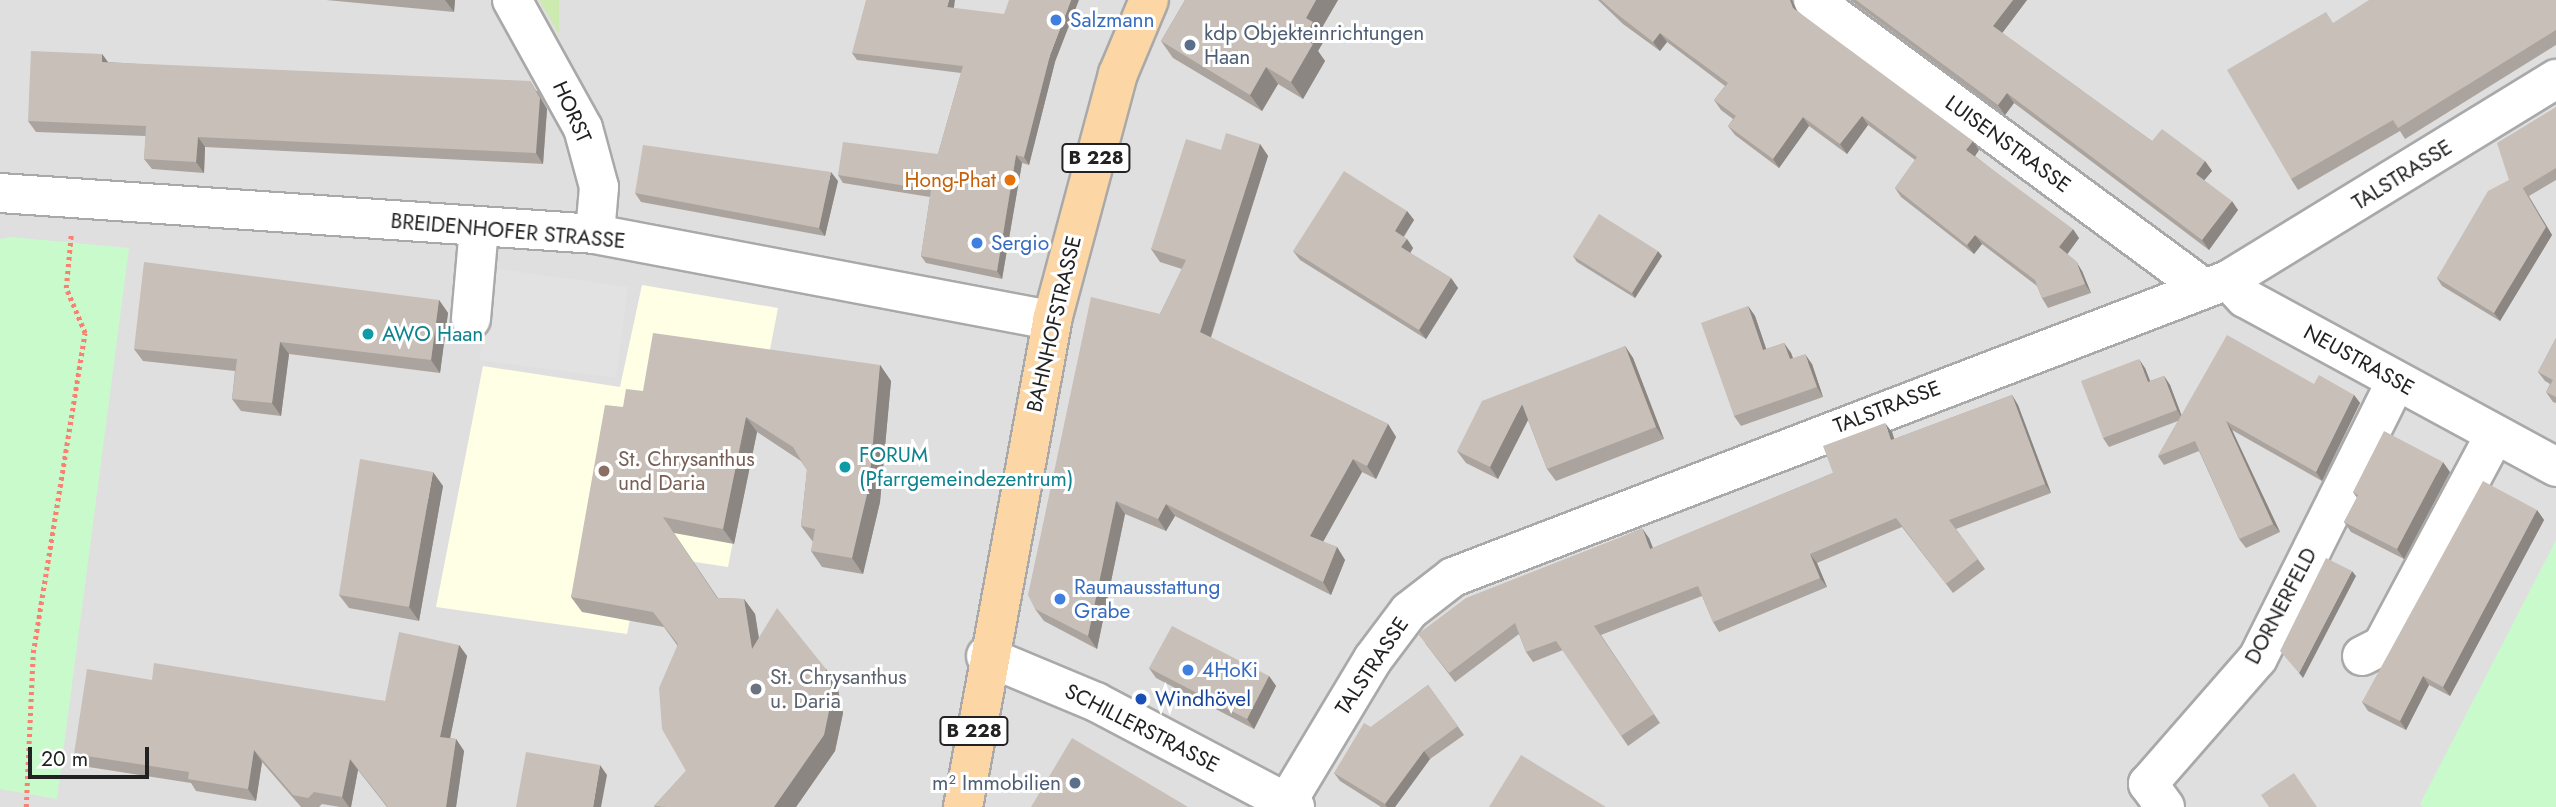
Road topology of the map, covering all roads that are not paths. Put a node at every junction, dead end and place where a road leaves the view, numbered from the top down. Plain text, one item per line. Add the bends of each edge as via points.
1 (512, 0) edge
2 (1149, 0) edge
3 (1813, 0) edge
4 (2556, 79) edge
5 (0, 193) edge
6 (479, 227) junction
7 (595, 234) junction
8 (2216, 284) junction
9 (471, 319) dead end
10 (1052, 320) junction
11 (2396, 381) junction
12 (2494, 434) junction
13 (2556, 467) edge
14 (986, 656) junction
15 (2362, 656) dead end
16 (1291, 804) edge
17 (963, 807) edge
18 (2165, 807) edge

1 - 7 street, HORST via 583,128 599,187
2 - 10 main road, BAHNHOFSTRASSE / B 228 via 1118,74
3 - 8 street, LUISENSTRASSE
4 - 8 street, TALSTRASSE
5 - 6 street, BREIDENHOFER STRASSE
6 - 7 street, BREIDENHOFER STRASSE
6 - 9 street
7 - 10 street, BREIDENHOFER STRASSE
8 - 11 street, NEUSTRASSE
8 - 16 street, TALSTRASSE via 1453,577 1409,611 1381,649
10 - 14 main road, BAHNHOFSTRASSE / B 228
11 - 12 street, NEUSTRASSE
11 - 18 street, DORNERFELD via 2258,658 2148,784
12 - 13 street, NEUSTRASSE
12 - 15 street via 2382,646
14 - 16 street, SCHILLERSTRASSE via 1096,702
14 - 17 main road, B 228

